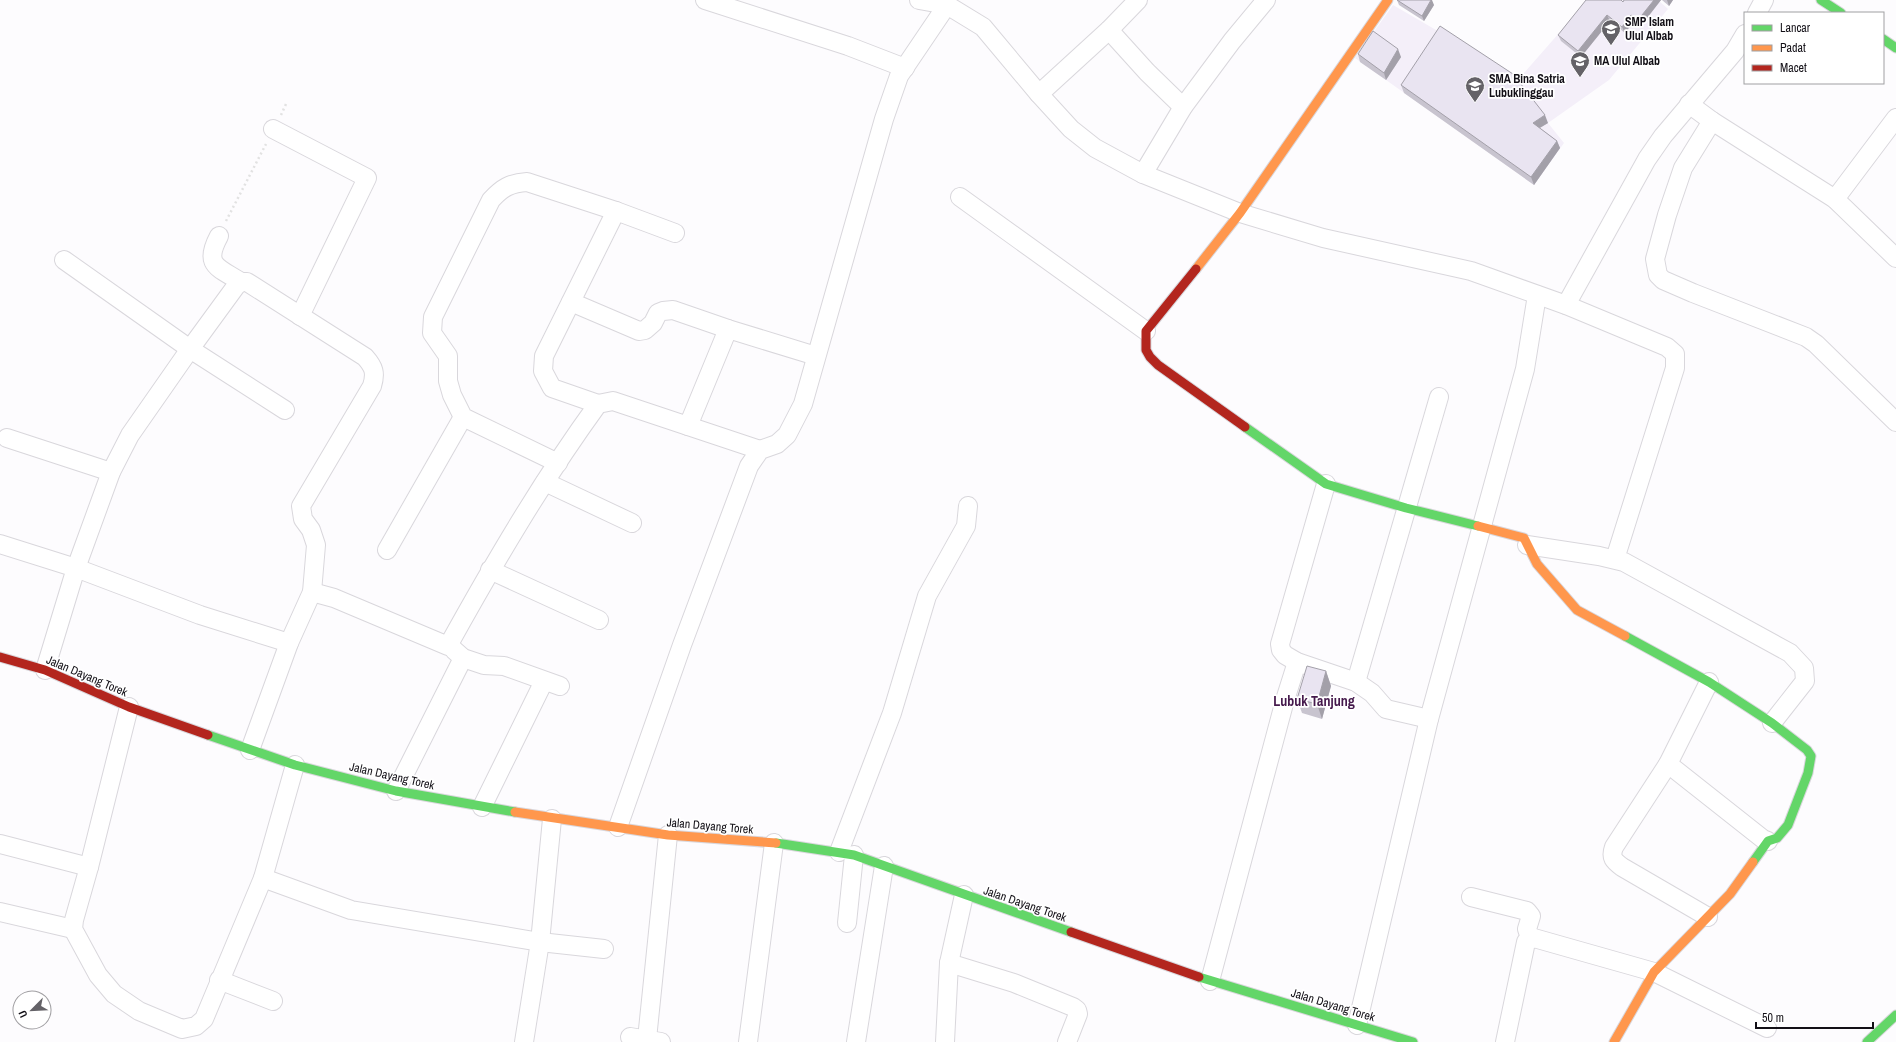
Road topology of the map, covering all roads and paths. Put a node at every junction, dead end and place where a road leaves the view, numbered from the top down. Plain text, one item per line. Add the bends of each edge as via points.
1 (705, 0) edge
2 (919, 0) edge
3 (1138, 0) edge
4 (1266, 0) edge
5 (1388, 0) edge
6 (1764, 0) edge
7 (1821, 0) edge
8 (947, 5) junction
9 (1758, 12) edge
10 (1839, 12) edge
11 (1109, 30) junction
12 (1744, 36) edge
13 (1884, 40) edge
14 (1896, 48) edge
15 (905, 68) junction
16 (1039, 94) junction
17 (286, 104) dead end
18 (1689, 104) junction
19 (1183, 108) junction
20 (1896, 118) edge
21 (1712, 121) junction
22 (273, 129) junction
23 (1143, 174) junction
24 (960, 198) dead end
25 (1835, 199) junction
26 (616, 211) junction
27 (1240, 213) junction
28 (675, 233) dead end
29 (219, 236) joint
30 (1896, 258) edge
31 (64, 260) dead end
32 (241, 282) junction
33 (1537, 295) junction
34 (571, 302) junction
35 (1566, 305) junction
36 (300, 316) junction
37 (728, 329) junction
38 (1146, 331) junction
39 (190, 349) junction
40 (816, 356) junction
41 (1439, 397) dead end
42 (598, 404) junction
43 (285, 410) dead end
44 (463, 417) junction
45 (1896, 422) edge
46 (688, 426) junction
47 (7, 438) dead end
48 (760, 450) junction
49 (558, 463) junction
50 (111, 472) junction
51 (545, 482) junction
52 (1326, 484) junction
53 (968, 506) dead end
54 (1406, 508) junction
55 (632, 523) dead end
56 (1483, 527) junction
57 (0, 544) edge
58 (1528, 544) junction
59 (387, 550) dead end
60 (1615, 559) junction
61 (76, 568) junction
62 (490, 570) junction
63 (312, 592) junction
64 (599, 620) dead end
65 (289, 643) junction
66 (448, 646) junction
67 (0, 656) edge
68 (463, 658) junction
69 (1297, 662) junction
70 (44, 670) junction
71 (1356, 682) junction
72 (1709, 682) junction
73 (129, 708) junction
74 (1429, 719) junction
75 (1772, 723) junction
76 (250, 750) junction
77 (1668, 764) junction
78 (295, 765) junction
79 (396, 791) junction
80 (482, 806) junction
81 (552, 819) junction
82 (618, 827) junction
83 (668, 835) junction
84 (1768, 841) junction
85 (774, 843) junction
86 (0, 844) edge
87 (846, 854) junction
88 (884, 866) junction
89 (89, 867) junction
90 (263, 878) junction
91 (964, 895) junction
92 (1471, 898) dead end
93 (0, 912) edge
94 (1708, 917) junction
95 (846, 923) dead end
96 (73, 929) junction
97 (1530, 938) junction
98 (540, 942) junction
99 (604, 949) dead end
100 (949, 963) junction
101 (1654, 972) junction
102 (219, 980) junction
103 (1210, 981) junction
104 (273, 1001) dead end
105 (1896, 1015) edge
106 (1357, 1025) junction
107 (1767, 1028) dead end
108 (630, 1037) dead end
109 (654, 1041) edge
110 (524, 1042) edge
111 (748, 1042) edge
112 (856, 1042) edge
113 (945, 1042) edge
114 (1067, 1042) edge
115 (1413, 1042) edge
116 (1505, 1042) edge
117 (1614, 1042) edge
118 (1868, 1042) edge

1 - 15 street via 848,46
2 - 8 street
3 - 11 street
4 - 19 street
5 - 27 main road
6 - 9 street
7 - 10 main road
8 - 15 street
8 - 16 street via 983,27
11 - 16 street
11 - 19 street
12 - 18 street via 1735,51
13 - 14 main road
15 - 40 street via 899,76 884,119
16 - 23 street via 1071,128 1095,148
17 - 22 path
18 - 21 street
18 - 35 street via 1647,159
19 - 23 street
20 - 25 street
21 - 25 street
21 - 45 street via 1683,168 1655,259 1658,275 1663,280 1693,293 1806,337
22 - 29 path
22 - 36 street via 367,178
23 - 27 street
24 - 38 street
25 - 30 street
26 - 28 street
26 - 34 street
26 - 44 street via 526,182 502,188 491,200 433,317 432,333 448,356 448,381
27 - 33 street via 1323,238 1471,271
27 - 38 main road
29 - 32 street via 212,252 212,260
31 - 39 street
32 - 36 street via 247,282
32 - 39 street
33 - 35 street
33 - 56 street via 1525,368
34 - 37 street via 639,330 645,330 658,314 667,310
34 - 42 street via 544,356 543,371 552,388
35 - 60 street via 1667,346 1676,354 1675,368
36 - 63 street via 365,357 373,366 375,375 372,386 301,506 316,545
37 - 40 street
37 - 46 street
38 - 52 main road via 1144,346 1148,357
39 - 43 street
39 - 50 street via 130,435
40 - 48 street via 803,404 787,435 776,444
41 - 54 street
42 - 46 street via 613,401
42 - 49 street
44 - 49 street
44 - 59 street
46 - 48 street
47 - 50 street
48 - 82 street via 749,466
49 - 51 street
50 - 61 street
51 - 55 street
51 - 62 street
52 - 54 main road
52 - 69 street via 1280,644 1281,650
53 - 87 street via 966,526 927,596
54 - 56 main road
54 - 71 street
56 - 58 main road via 1519,536
56 - 74 street
57 - 61 street
58 - 60 street
58 - 72 main road via 1536,564 1577,610
60 - 75 street via 1790,653 1804,668 1806,681
61 - 65 street via 200,615
61 - 70 street
62 - 64 street
62 - 66 street
63 - 65 street
63 - 66 street via 334,598
65 - 76 street
66 - 68 street
67 - 70 main road, Jalan Dayang Torek
68 - 79 street
68 - 80 street via 484,665 504,666 552,684
69 - 71 street
69 - 103 street
70 - 73 main road, Jalan Dayang Torek
71 - 74 street via 1386,708
72 - 75 main road
72 - 77 street
73 - 76 main road, Jalan Dayang Torek
73 - 89 street
74 - 106 street
75 - 84 main road via 1801,743 1811,756 1808,773 1788,825 1777,838
76 - 78 main road, Jalan Dayang Torek
77 - 84 street
77 - 94 street via 1611,854 1613,860 1622,867
78 - 79 main road, Jalan Dayang Torek
78 - 90 street
79 - 80 main road, Jalan Dayang Torek
80 - 81 main road, Jalan Dayang Torek
81 - 82 main road, Jalan Dayang Torek
81 - 98 street
82 - 83 main road, Jalan Dayang Torek
83 - 85 main road, Jalan Dayang Torek
83 - 109 street
84 - 94 main road via 1730,894
85 - 87 main road, Jalan Dayang Torek
85 - 111 street
86 - 89 street
87 - 88 main road, Jalan Dayang Torek
87 - 95 street
88 - 91 main road, Jalan Dayang Torek
88 - 112 street
89 - 96 street
90 - 98 street via 351,910
90 - 102 street
91 - 100 street
91 - 103 main road, Jalan Dayang Torek
92 - 97 street via 1528,911 1531,916 1527,930
93 - 96 street
94 - 101 main road
96 - 102 street via 98,975 114,994 139,1011 168,1024 182,1028 196,1026 204,1019
97 - 101 street
97 - 116 street via 1525,945
98 - 99 street
98 - 110 street
100 - 113 street
100 - 114 street via 1014,983 1073,1007 1078,1014
101 - 107 street
101 - 117 main road
102 - 104 street
103 - 106 main road, Jalan Dayang Torek
105 - 118 main road
106 - 115 main road, Jalan Dayang Torek
108 - 109 street

